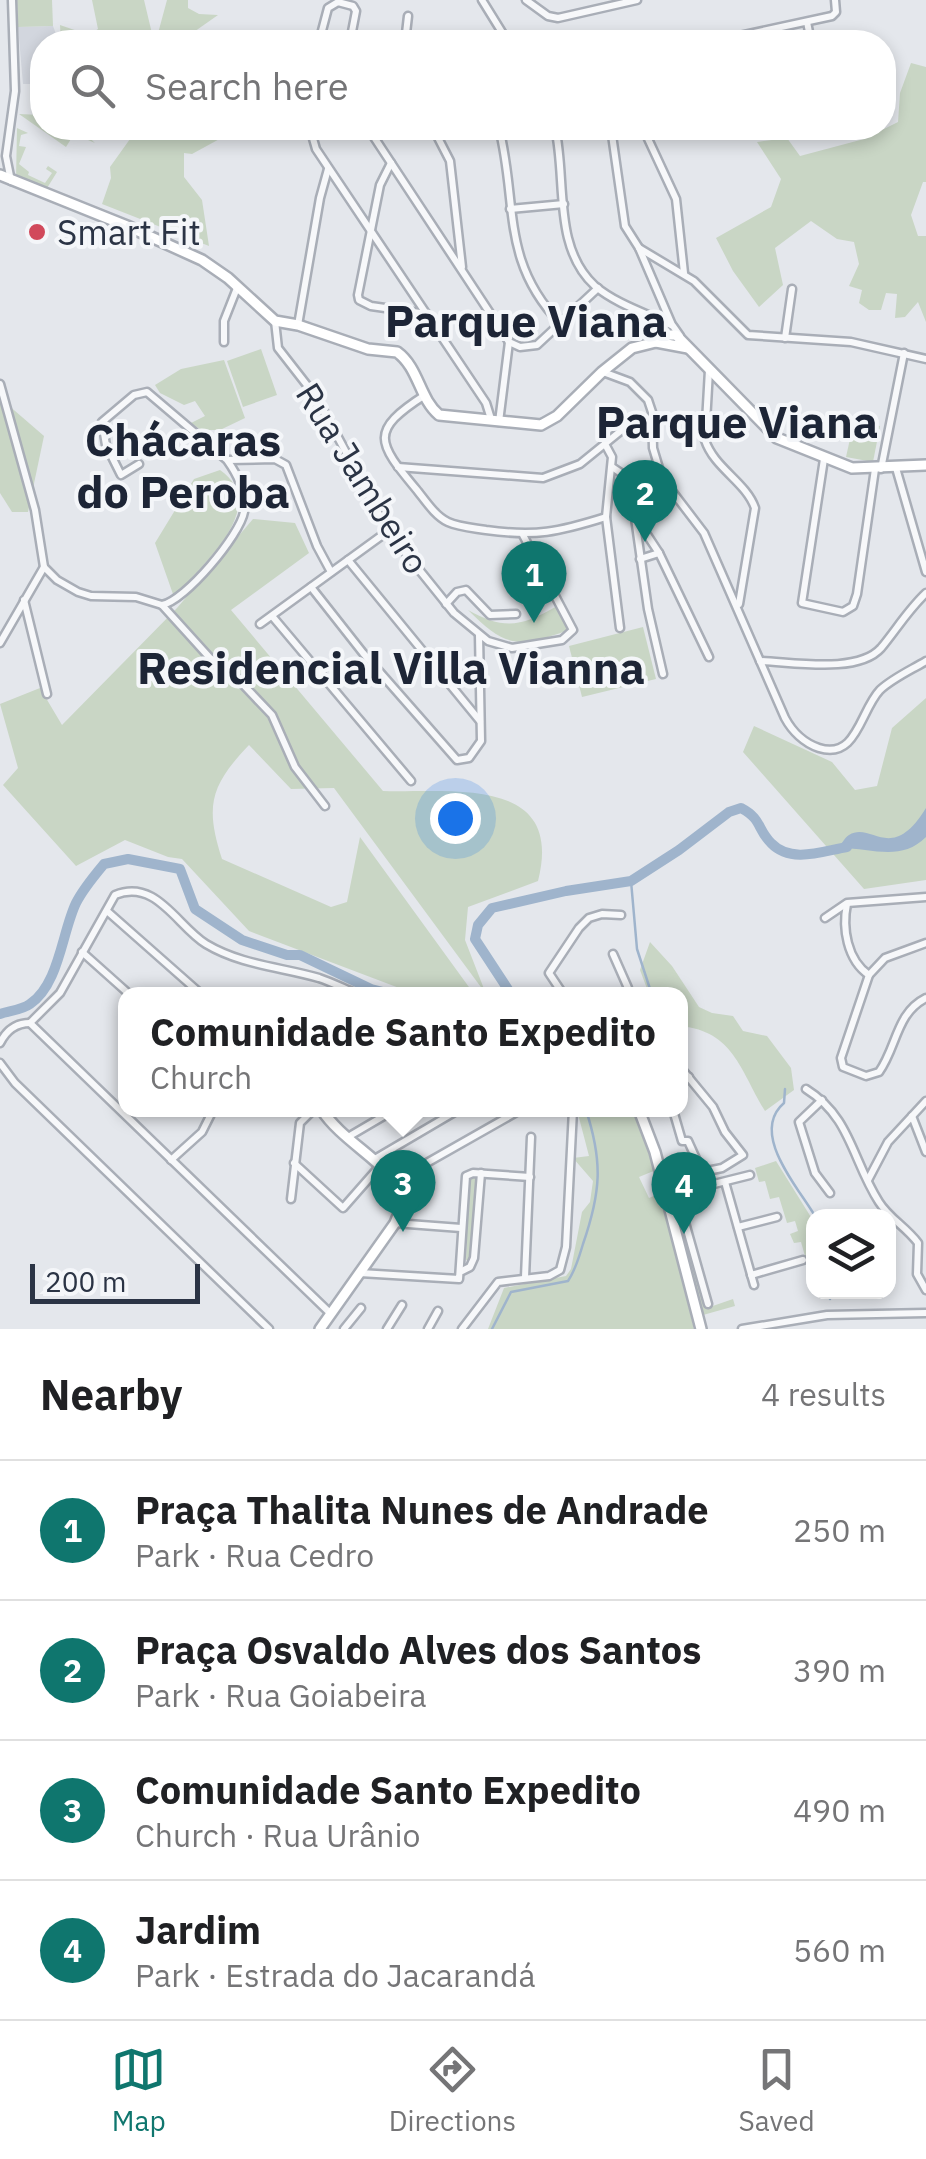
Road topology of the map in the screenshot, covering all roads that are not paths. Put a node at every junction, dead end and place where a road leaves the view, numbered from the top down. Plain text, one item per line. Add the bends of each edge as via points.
1 (12, 0) edge
2 (482, 0) edge
3 (526, 0) edge
4 (636, 0) edge
5 (835, 0) edge
6 (622, 1) edge
7 (408, 16) dead end
8 (807, 22) junction
9 (0, 23) edge
10 (322, 30) edge
11 (353, 30) edge
12 (406, 30) edge
13 (501, 30) edge
14 (769, 30) edge
15 (808, 30) edge
16 (12, 31) junction
17 (313, 140) edge
18 (376, 140) edge
19 (439, 140) edge
20 (501, 140) edge
21 (556, 140) edge
22 (612, 140) edge
23 (648, 140) edge
24 (3, 158) edge
25 (391, 163) junction
26 (328, 168) junction
27 (0, 175) edge
28 (12, 180) junction
29 (564, 204) junction
30 (510, 209) junction
31 (457, 226) junction
32 (370, 227) junction
33 (442, 237) junction
34 (680, 247) junction
35 (639, 248) junction
36 (664, 264) junction
37 (462, 268) junction
38 (684, 274) junction
39 (238, 286) junction
40 (598, 288) junction
41 (792, 289) dead end
42 (427, 314) junction
43 (275, 321) junction
44 (560, 322) junction
45 (298, 325) junction
46 (678, 338) junction
47 (785, 338) junction
48 (224, 342) dead end
49 (509, 342) junction
50 (904, 353) junction
51 (926, 359) edge
52 (710, 370) junction
53 (602, 372) junction
54 (0, 384) edge
55 (425, 396) junction
56 (502, 398) junction
57 (486, 403) junction
58 (495, 421) junction
59 (653, 422) junction
60 (616, 435) junction
61 (605, 444) junction
62 (612, 457) junction
63 (824, 458) junction
64 (227, 460) junction
65 (139, 464) dead end
66 (926, 464) edge
67 (398, 467) junction
68 (612, 467) junction
69 (896, 468) junction
70 (878, 469) junction
71 (606, 516) junction
72 (635, 516) junction
73 (388, 531) junction
74 (523, 536) junction
75 (659, 553) junction
76 (640, 559) junction
77 (348, 560) junction
78 (44, 567) junction
79 (331, 572) junction
80 (926, 572) edge
81 (311, 587) junction
82 (926, 593) edge
83 (24, 600) junction
84 (446, 604) junction
85 (162, 605) junction
86 (738, 606) junction
87 (516, 614) dead end
88 (272, 616) junction
89 (260, 624) dead end
90 (620, 628) dead end
91 (479, 635) junction
92 (0, 643) edge
93 (709, 656) dead end
94 (760, 660) junction
95 (926, 661) edge
96 (663, 674) dead end
97 (47, 694) dead end
98 (480, 721) junction
99 (411, 780) dead end
100 (325, 806) dead end
101 (926, 897) edge
102 (847, 904) junction
103 (107, 911) junction
104 (621, 915) dead end
105 (824, 918) dead end
106 (926, 943) edge
107 (82, 952) junction
108 (613, 954) dead end
109 (869, 974) junction
110 (121, 987) edge
111 (193, 987) edge
112 (342, 987) edge
113 (559, 987) edge
114 (628, 987) edge
115 (926, 998) edge
116 (30, 1023) junction
117 (0, 1043) edge
118 (0, 1063) edge
119 (689, 1077) edge
120 (806, 1089) dead end
121 (822, 1100) junction
122 (926, 1101) edge
123 (118, 1109) edge
124 (912, 1116) junction
125 (127, 1117) edge
126 (210, 1117) edge
127 (306, 1117) edge
128 (327, 1117) edge
129 (382, 1117) edge
130 (447, 1117) edge
131 (508, 1117) edge
132 (573, 1117) edge
133 (642, 1117) edge
134 (675, 1117) edge
135 (346, 1138) junction
136 (530, 1138) dead end
137 (926, 1152) edge
138 (171, 1160) junction
139 (294, 1163) junction
140 (376, 1164) junction
141 (482, 1173) junction
142 (750, 1175) dead end
143 (530, 1176) junction
144 (868, 1180) junction
145 (394, 1182) junction
146 (725, 1182) junction
147 (830, 1193) dead end
148 (672, 1195) junction
149 (291, 1198) dead end
150 (777, 1217) dead end
151 (394, 1224) junction
152 (738, 1227) junction
153 (461, 1228) junction
154 (803, 1260) dead end
155 (360, 1274) junction
156 (751, 1275) junction
157 (460, 1276) junction
158 (525, 1278) junction
159 (754, 1285) dead end
160 (926, 1290) edge
161 (708, 1304) dead end
162 (402, 1305) dead end
163 (361, 1308) dead end
164 (438, 1311) dead end
165 (926, 1313) edge
166 (331, 1314) junction
167 (270, 1329) edge
168 (320, 1329) edge
169 (344, 1329) edge
170 (388, 1329) edge
171 (428, 1329) edge
172 (462, 1329) edge
173 (701, 1329) edge
174 (742, 1329) edge

1 - 16 street
2 - 13 street
3 - 6 street via 558,18
4 - 6 street
5 - 8 street via 834,15
7 - 12 street
8 - 14 street
8 - 15 street
9 - 16 street
10 - 11 street via 330,4 338,2 352,6
16 - 24 street via 15,91
17 - 26 street
18 - 25 street
19 - 31 street via 450,161
20 - 30 street
21 - 29 street
22 - 35 street via 620,207
23 - 34 street via 676,199
24 - 28 street
25 - 32 street
25 - 33 street
26 - 32 street
26 - 45 street
27 - 28 main road
28 - 39 main road via 178,248
29 - 30 street
29 - 40 street via 575,259
30 - 44 street via 526,276
31 - 33 street
31 - 37 street
32 - 42 street
32 - 42 street via 359,300
33 - 37 street
34 - 36 street
34 - 38 street
35 - 36 street
35 - 46 street
36 - 38 street
37 - 49 street
38 - 47 street via 748,335
39 - 43 main road
39 - 48 street via 222,327
40 - 44 street
40 - 46 street via 660,320
41 - 47 street
42 - 57 street
43 - 45 main road
43 - 73 street, Rua Jambeiro via 278,348 317,398
44 - 49 street via 531,347
45 - 55 main road via 398,352
46 - 52 main road
46 - 53 main road via 632,348
47 - 50 street
49 - 56 street
50 - 51 street
50 - 70 street
52 - 63 main road via 777,438
52 - 86 street via 705,440 755,508
53 - 58 main road via 550,421
53 - 59 street via 640,389
54 - 78 street
55 - 58 main road via 439,415
55 - 67 street via 387,426 385,445
56 - 57 street
56 - 58 street
57 - 58 street
59 - 60 street via 628,424
59 - 86 street via 662,478 696,519
60 - 61 street
60 - 62 street
61 - 62 street
61 - 67 street via 568,471 543,478
62 - 68 street
63 - 70 main road
63 - 70 street via 802,603 844,612 853,606
64 - 65 street via 143,392 102,427 121,475
64 - 79 street via 276,459 286,465
64 - 85 street via 245,505 238,529 176,600
66 - 69 main road
67 - 74 street via 450,523
68 - 71 street
68 - 72 street via 628,482
69 - 70 main road
69 - 80 street
71 - 74 street
71 - 90 street
72 - 75 street
72 - 76 street
73 - 77 street
73 - 84 street, Rua Jambeiro
74 - 91 street, Rua Jambeiro via 572,634 526,648
75 - 76 street
75 - 93 street
76 - 96 street
77 - 79 street
77 - 98 street
78 - 83 street
78 - 85 street via 78,592
79 - 81 street
81 - 88 street
81 - 98 street via 452,757 462,760 475,752
82 - 94 street via 880,649 860,661
83 - 92 street
83 - 97 street
84 - 87 street via 466,590 490,615
84 - 91 street, Rua Jambeiro
85 - 100 street via 272,715 295,766
86 - 94 street
88 - 89 street
88 - 99 street
91 - 98 street
94 - 95 street via 790,728 811,744 838,750 854,737 878,692
101 - 102 street
102 - 105 street
102 - 109 street via 852,955
103 - 107 street
103 - 111 street
103 - 112 street via 125,890 159,899 202,942 227,955
104 - 113 street via 596,915 579,928 550,973
106 - 109 street via 885,958
107 - 110 street
107 - 116 street via 60,993
108 - 114 street
109 - 115 street via 842,1056 844,1066 858,1074 879,1072 905,1016
116 - 117 street via 16,1026
116 - 123 street
118 - 167 street
119 - 134 street via 743,1154 702,1172
120 - 121 street
121 - 144 street via 838,1117
121 - 147 street via 799,1122 815,1173
122 - 124 street
124 - 137 street
124 - 144 street via 888,1142
125 - 138 street
126 - 138 street
127 - 139 street
128 - 135 main road
129 - 135 street
130 - 140 street
131 - 145 street
132 - 158 street via 565,1256 555,1274
133 - 148 main road
135 - 140 main road
136 - 143 street
138 - 166 street
139 - 140 street via 343,1208
139 - 149 street
140 - 145 main road
141 - 143 street
141 - 153 street via 465,1178
141 - 157 street via 474,1258
142 - 146 street
143 - 158 street
144 - 160 street via 885,1210 918,1242 918,1279
145 - 151 main road via 405,1198
146 - 148 street
146 - 152 street
148 - 161 street
148 - 173 main road
150 - 152 street
151 - 153 street
151 - 155 main road
152 - 156 street
153 - 157 street
154 - 156 street
155 - 157 street
155 - 166 main road
156 - 159 street
158 - 172 street via 498,1282
162 - 170 street
163 - 169 street
164 - 171 street
165 - 174 street via 828,1316
166 - 168 main road

